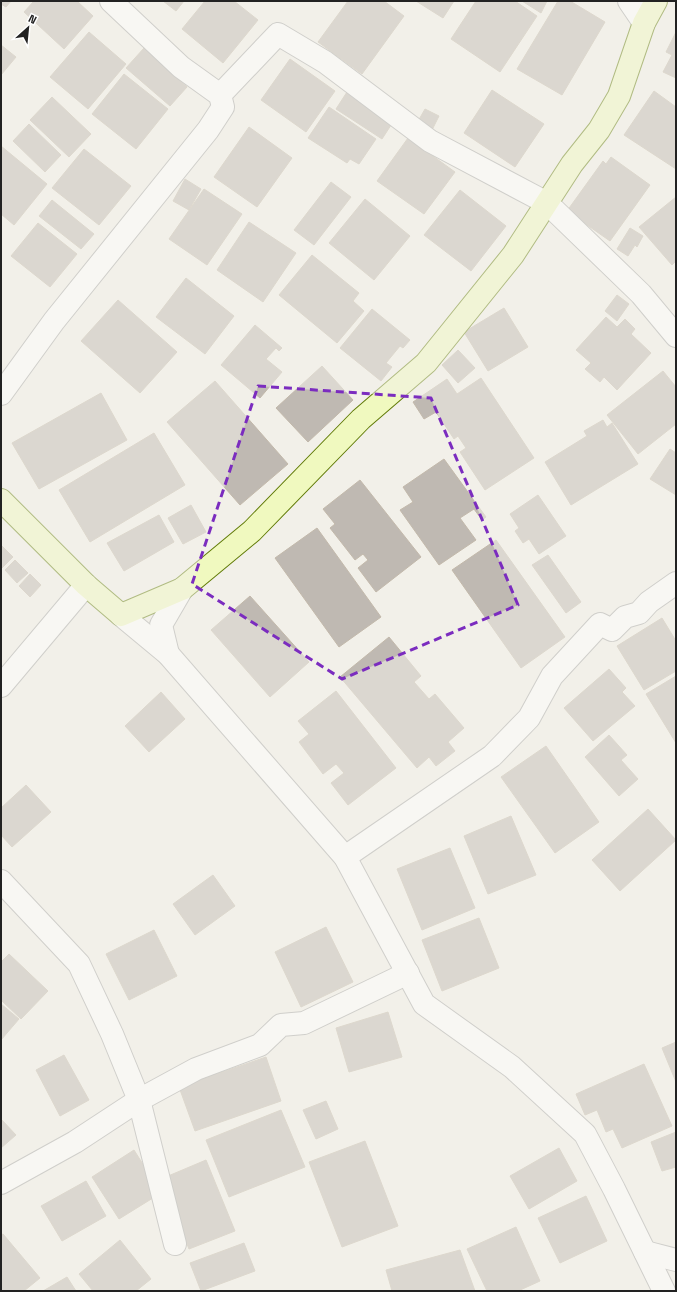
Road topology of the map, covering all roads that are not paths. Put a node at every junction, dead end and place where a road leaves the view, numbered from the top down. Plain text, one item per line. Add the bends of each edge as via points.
1 (111, 1) edge
2 (629, 1) edge
3 (656, 1) edge
4 (644, 23) junction
5 (220, 95) junction
6 (547, 203) junction
7 (676, 336) edge
8 (1, 394) edge
9 (1, 500) edge
10 (676, 583) edge
11 (86, 586) junction
12 (182, 589) junction
13 (122, 615) junction
14 (168, 654) junction
15 (1, 686) edge
16 (345, 857) junction
17 (1, 881) edge
18 (408, 973) junction
19 (138, 1100) junction
20 (1, 1183) edge
21 (175, 1244) dead end
22 (645, 1252) junction
23 (676, 1260) edge
24 (664, 1291) edge

1 - 5 street via 181,67
2 - 4 street
3 - 4 street
4 - 6 street via 619,96 599,130 572,164
5 - 6 street via 278,34 325,62 430,141
5 - 8 street via 223,107 208,130 54,321
6 - 7 street via 641,294
6 - 12 street via 513,255 426,363 361,419 252,530
9 - 11 street
10 - 16 street via 649,602 639,613 625,617 612,630 600,624 552,676 529,718 492,756
11 - 13 street
11 - 15 street
12 - 13 street
12 - 14 street via 161,625
13 - 14 street
14 - 16 street
16 - 18 street
17 - 19 street via 79,964 112,1034
18 - 19 street via 304,1023 281,1025 260,1045 196,1069
18 - 22 street via 424,1004 512,1067 585,1134
19 - 20 street via 75,1142
19 - 21 street
22 - 23 street
22 - 24 street

